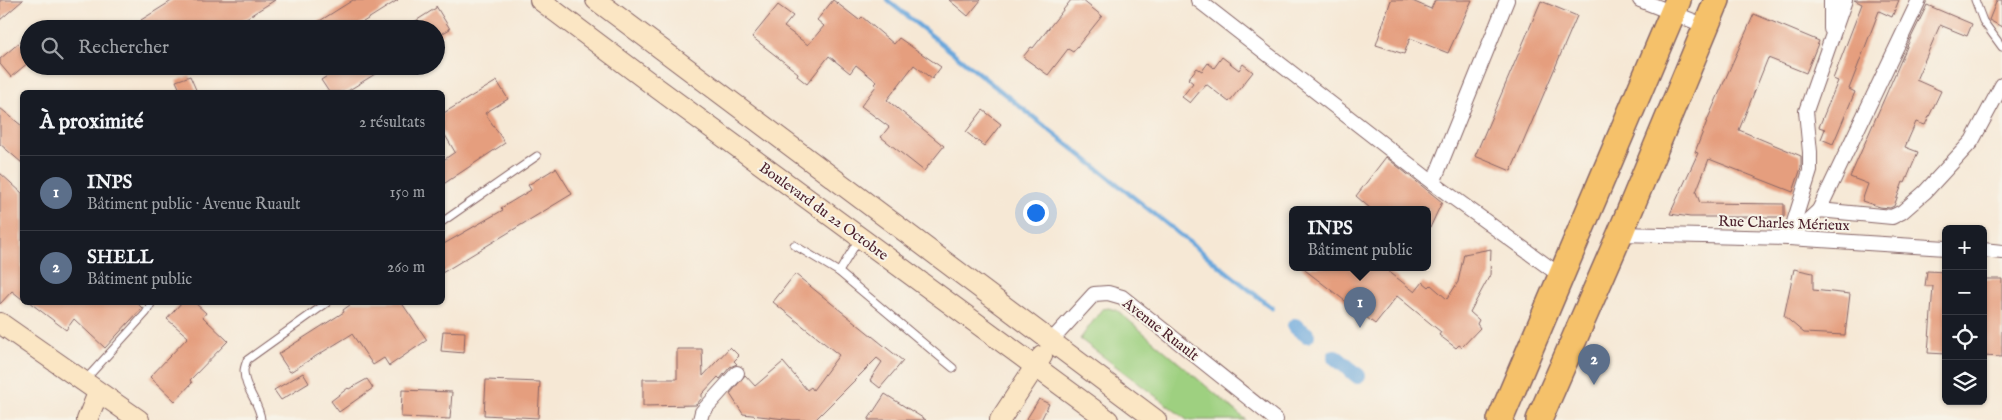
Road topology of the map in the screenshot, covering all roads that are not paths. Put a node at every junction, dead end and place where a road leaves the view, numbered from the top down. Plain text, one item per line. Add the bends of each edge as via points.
1 (540, 0) edge
2 (596, 0) edge
3 (1198, 0) edge
4 (1507, 0) edge
5 (1640, 0) edge
6 (1717, 0) edge
7 (1830, 0) edge
8 (1844, 0) edge
9 (1919, 0) edge
10 (1975, 0) edge
11 (1675, 6) edge
12 (1706, 26) junction
13 (1831, 38) junction
14 (2002, 47) edge
15 (2002, 85) edge
16 (536, 156) dead end
17 (1433, 182) junction
18 (1819, 210) junction
19 (445, 220) edge
20 (1620, 234) junction
21 (860, 237) junction
22 (1789, 238) junction
23 (794, 245) dead end
24 (1942, 248) edge
25 (1987, 250) edge
26 (2002, 252) edge
27 (839, 272) junction
28 (1561, 276) junction
29 (150, 305) edge
30 (324, 305) edge
31 (0, 323) edge
32 (1051, 341) junction
33 (1035, 365) junction
34 (953, 368) dead end
35 (737, 373) dead end
36 (91, 387) junction
37 (130, 418) edge
38 (87, 420) edge
39 (261, 420) edge
40 (700, 420) edge
41 (1000, 420) edge
42 (1108, 420) edge
43 (1156, 420) edge
44 (1276, 420) edge
45 (1500, 420) edge
46 (1538, 420) edge

1 - 21 main road, Boulevard du 22 Octobre
2 - 32 main road, Boulevard du 22 Octobre
3 - 17 street
4 - 17 street
5 - 11 street
6 - 12 highway
7 - 13 street
8 - 13 street
9 - 18 street
10 - 14 lane via 1983,21
11 - 12 street
11 - 28 highway
12 - 20 highway
13 - 22 street via 1806,111 1810,171
15 - 18 street via 1972,140 1925,192 1902,212 1892,217
16 - 19 lane
17 - 28 street
18 - 22 street
20 - 22 street, Rue Charles Mérieux
20 - 46 highway
21 - 27 lane
21 - 33 main road, Boulevard du 22 Octobre
22 - 24 street, Rue Charles Mérieux
23 - 27 lane
25 - 26 street
27 - 34 lane
28 - 45 highway
29 - 36 lane
30 - 39 lane via 246,360 244,372
31 - 36 main road
32 - 33 main road, Avenue Ruault
32 - 43 main road, Boulevard du 22 Octobre
32 - 44 street, Avenue Ruault via 1094,294 1122,297
33 - 41 main road, Avenue Ruault
33 - 42 main road, Boulevard du 22 Octobre
35 - 40 street via 702,412
36 - 37 main road
36 - 38 main road

